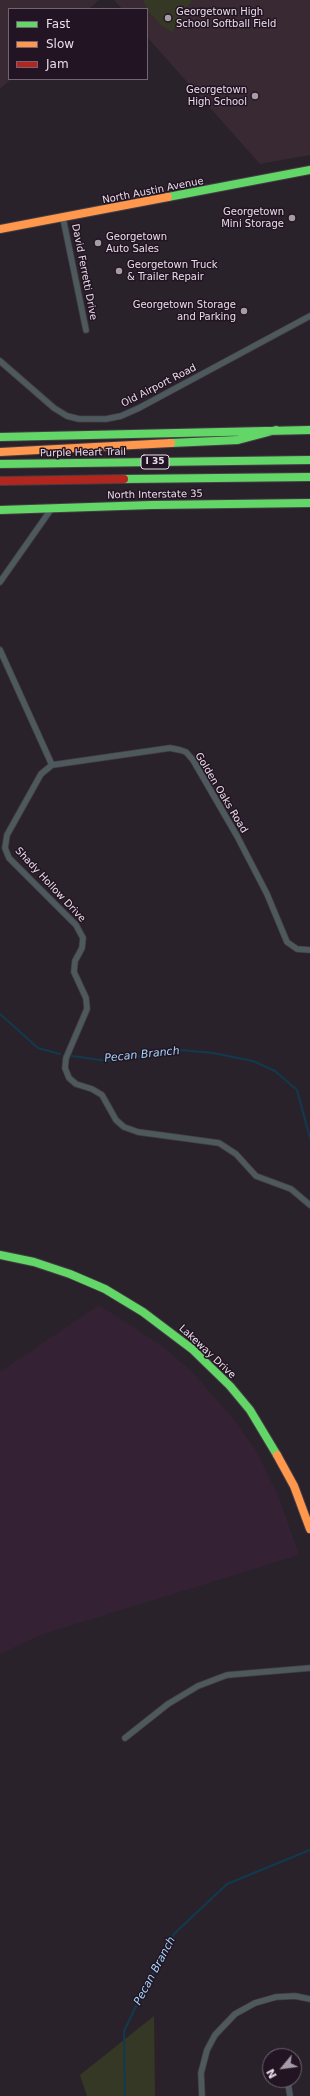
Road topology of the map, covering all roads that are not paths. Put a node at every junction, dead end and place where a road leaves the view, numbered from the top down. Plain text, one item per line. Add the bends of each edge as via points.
1 (310, 170) edge
2 (64, 218) junction
3 (0, 229) edge
4 (310, 316) edge
5 (86, 330) dead end
6 (0, 361) edge
7 (276, 430) junction
8 (310, 430) edge
9 (0, 437) edge
10 (0, 452) edge
11 (310, 460) edge
12 (0, 464) edge
13 (310, 477) edge
14 (0, 481) edge
15 (310, 503) edge
16 (52, 508) junction
17 (0, 510) edge
18 (0, 582) edge
19 (0, 650) edge
20 (52, 765) junction
21 (310, 950) edge
22 (310, 1205) edge
23 (0, 1255) edge
24 (310, 1529) edge
25 (310, 1668) edge
26 (125, 1738) dead end
27 (310, 1999) edge
28 (202, 2096) edge

1 - 2 main road, North Austin Avenue
2 - 3 main road, North Austin Avenue
2 - 5 street, David Ferretti Drive
4 - 6 street, Old Airport Road via 139,408 106,419 79,419 67,416 54,408
7 - 8 main road
7 - 9 main road
7 - 10 main road via 238,440
11 - 12 main road, Purple Heart Trail / I 35
13 - 14 main road, I 35
15 - 16 main road, North Interstate 35
16 - 17 main road, North Interstate 35
16 - 18 street
19 - 20 street
20 - 21 street, Golden Oaks Road via 170,748 186,752 237,836 267,894 287,942 298,949
20 - 22 street, Shady Hollow Drive via 41,774 29,795 7,835 5,848 14,864 82,933 83,943 75,962 74,972 85,995 87,1009 69,1047 65,1064 66,1074 72,1081 102,1095 120,1125 138,1132 219,1143 236,1154 256,1176 292,1189
23 - 24 main road, Lakeway Drive via 34,1262 70,1274 105,1290 143,1312 192,1349 230,1386 270,1440 294,1486
25 - 26 street via 226,1676 198,1686 168,1704
27 - 28 street via 285,1996 269,1998 235,2014 216,2035 207,2050 201,2073

